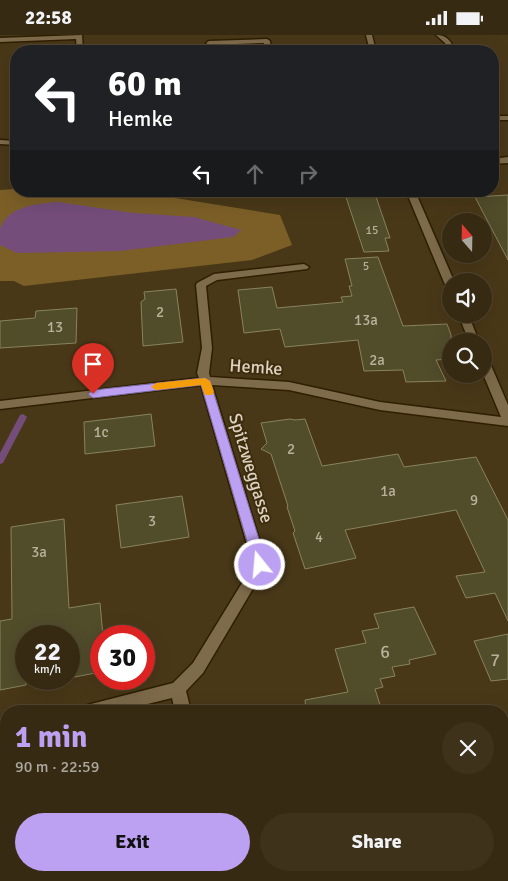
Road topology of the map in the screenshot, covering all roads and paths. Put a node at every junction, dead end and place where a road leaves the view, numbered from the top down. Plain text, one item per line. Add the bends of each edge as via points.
1 (439, 35) edge
2 (79, 36) edge
3 (0, 40) edge
4 (209, 43) dead end
5 (267, 45) edge
6 (449, 45) edge
7 (500, 161) edge
8 (508, 171) edge
9 (413, 197) edge
10 (304, 267) dead end
11 (445, 273) edge
12 (205, 381) junction
13 (492, 382) edge
14 (0, 405) edge
15 (508, 421) edge
16 (178, 689) junction
17 (115, 705) edge
18 (182, 705) edge

1 - 6 street
2 - 3 street
4 - 5 street via 267,41
7 - 8 street
9 - 11 street
10 - 12 street, Spitzweggasse via 214,277 202,285 208,348 203,373
12 - 14 street, Hemke
12 - 15 street, Hemke via 289,386 380,407
12 - 16 street, Spitzweggasse via 260,565 198,667
13 - 15 street
16 - 17 street
16 - 18 street

